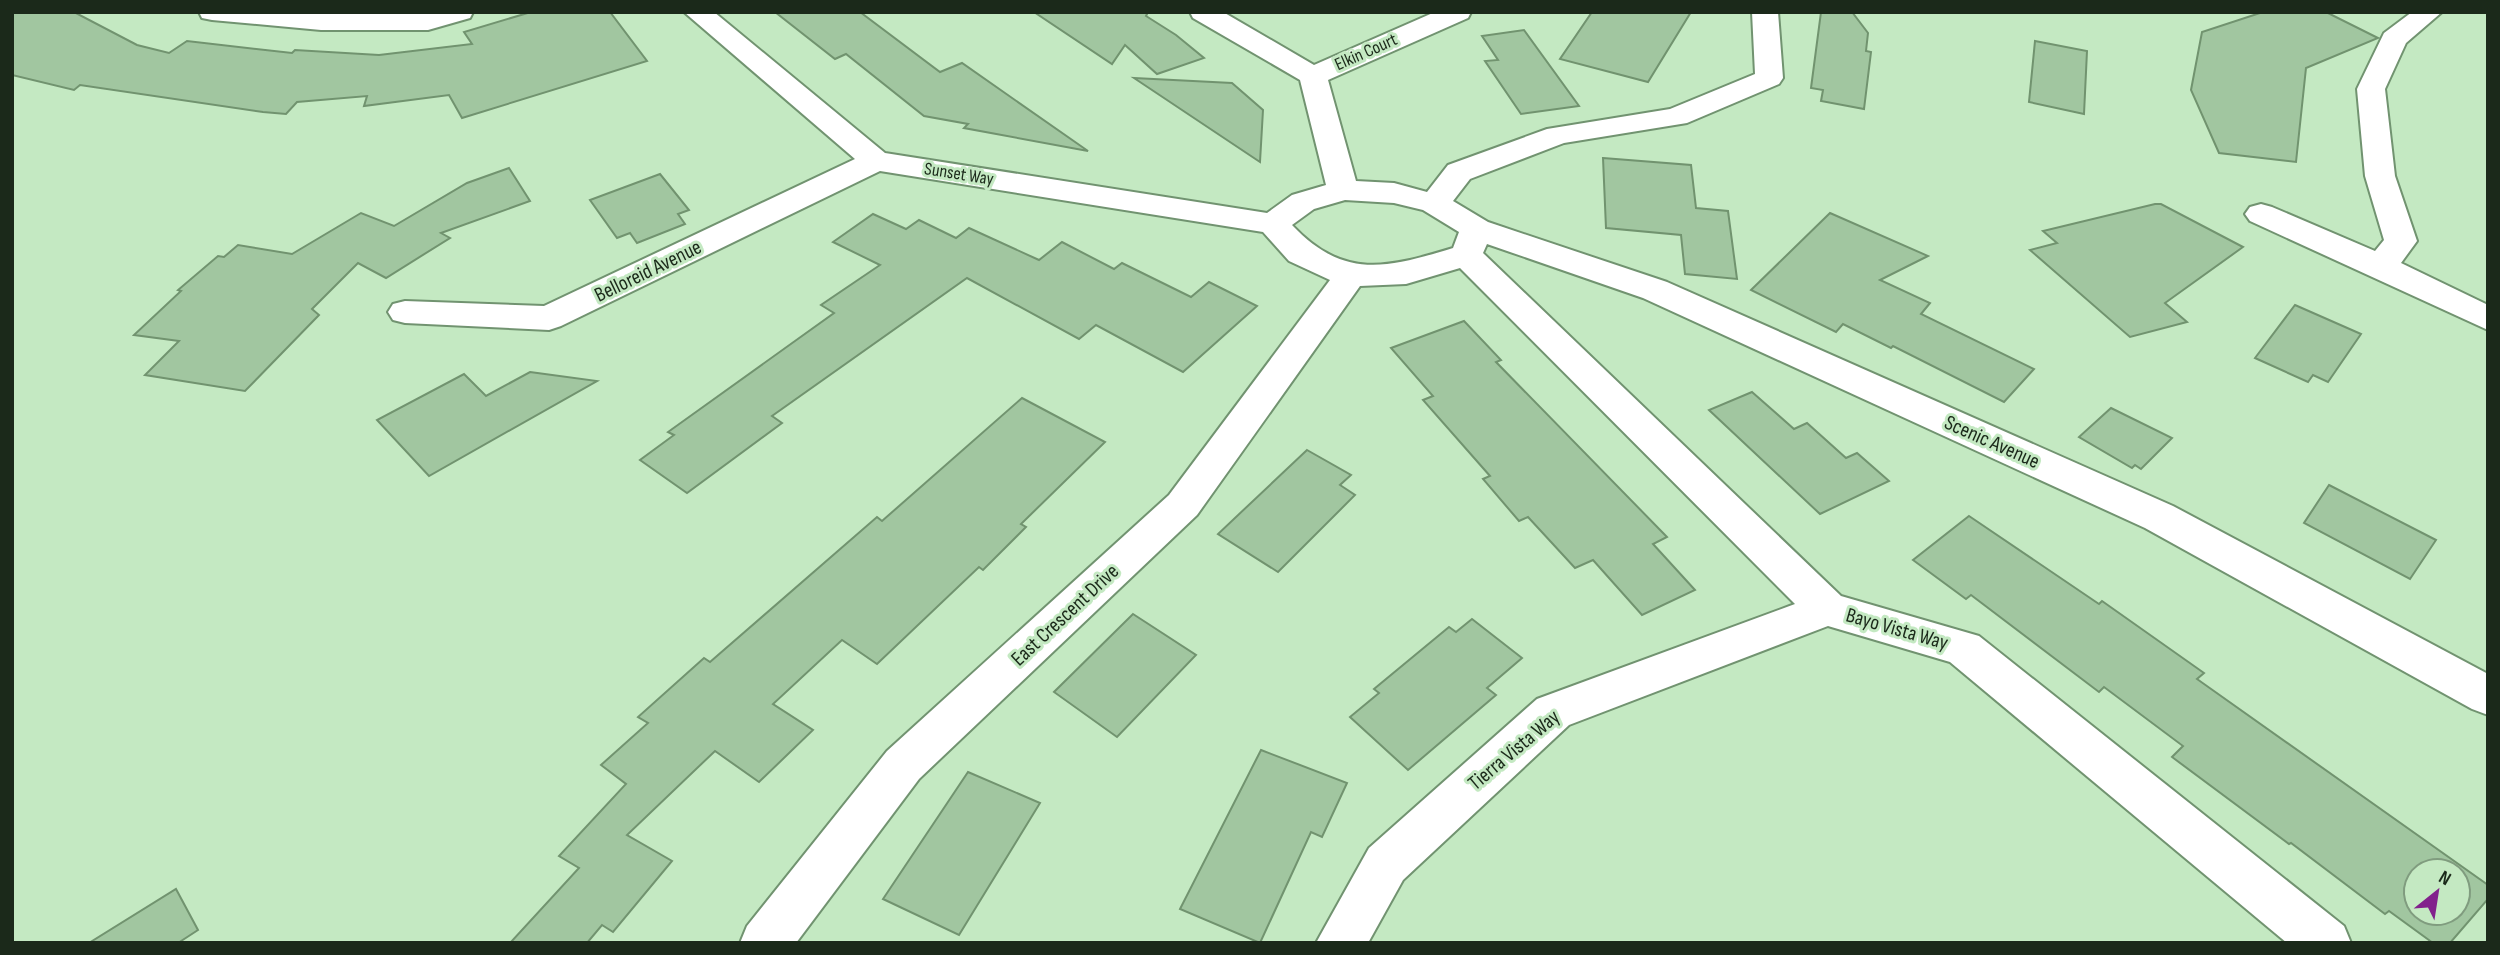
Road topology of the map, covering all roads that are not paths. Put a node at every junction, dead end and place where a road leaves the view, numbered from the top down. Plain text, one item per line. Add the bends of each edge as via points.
1 (212, 12) edge
2 (460, 12) edge
3 (697, 12) edge
4 (1203, 12) edge
5 (1458, 12) edge
6 (1765, 12) edge
7 (2429, 12) edge
8 (1313, 76) junction
9 (876, 161) junction
10 (1343, 190) junction
11 (1434, 203) junction
12 (2261, 214) dead end
13 (1273, 224) junction
14 (1472, 242) junction
15 (2380, 266) junction
16 (1350, 276) junction
17 (405, 312) dead end
18 (2488, 319) edge
19 (1827, 609) junction
20 (2488, 696) edge
21 (765, 943) edge
22 (1341, 943) edge
23 (2326, 943) edge

1 - 2 street via 321,22 428,22
3 - 9 street
4 - 8 street
5 - 8 street, Elkin Court
6 - 11 street via 1769,79 1677,117 1558,135 1460,172
7 - 15 street via 2394,39 2371,89 2380,176 2400,241
8 - 10 street
9 - 13 street, Sunset Way
9 - 17 street, Belloreid Avenue via 549,318
10 - 11 street via 1394,193
10 - 13 street via 1303,202
11 - 14 street
12 - 15 street
13 - 16 street via 1301,254
14 - 16 street via 1406,273
14 - 19 street, Bayo Vista Way
14 - 20 street, Scenic Avenue via 1655,290 2160,517
15 - 18 street
16 - 21 street, East Crescent Drive via 1183,505 903,765
19 - 22 street, Tierra Vista Way via 1553,712 1386,864
19 - 23 street, Bayo Vista Way via 1964,648

